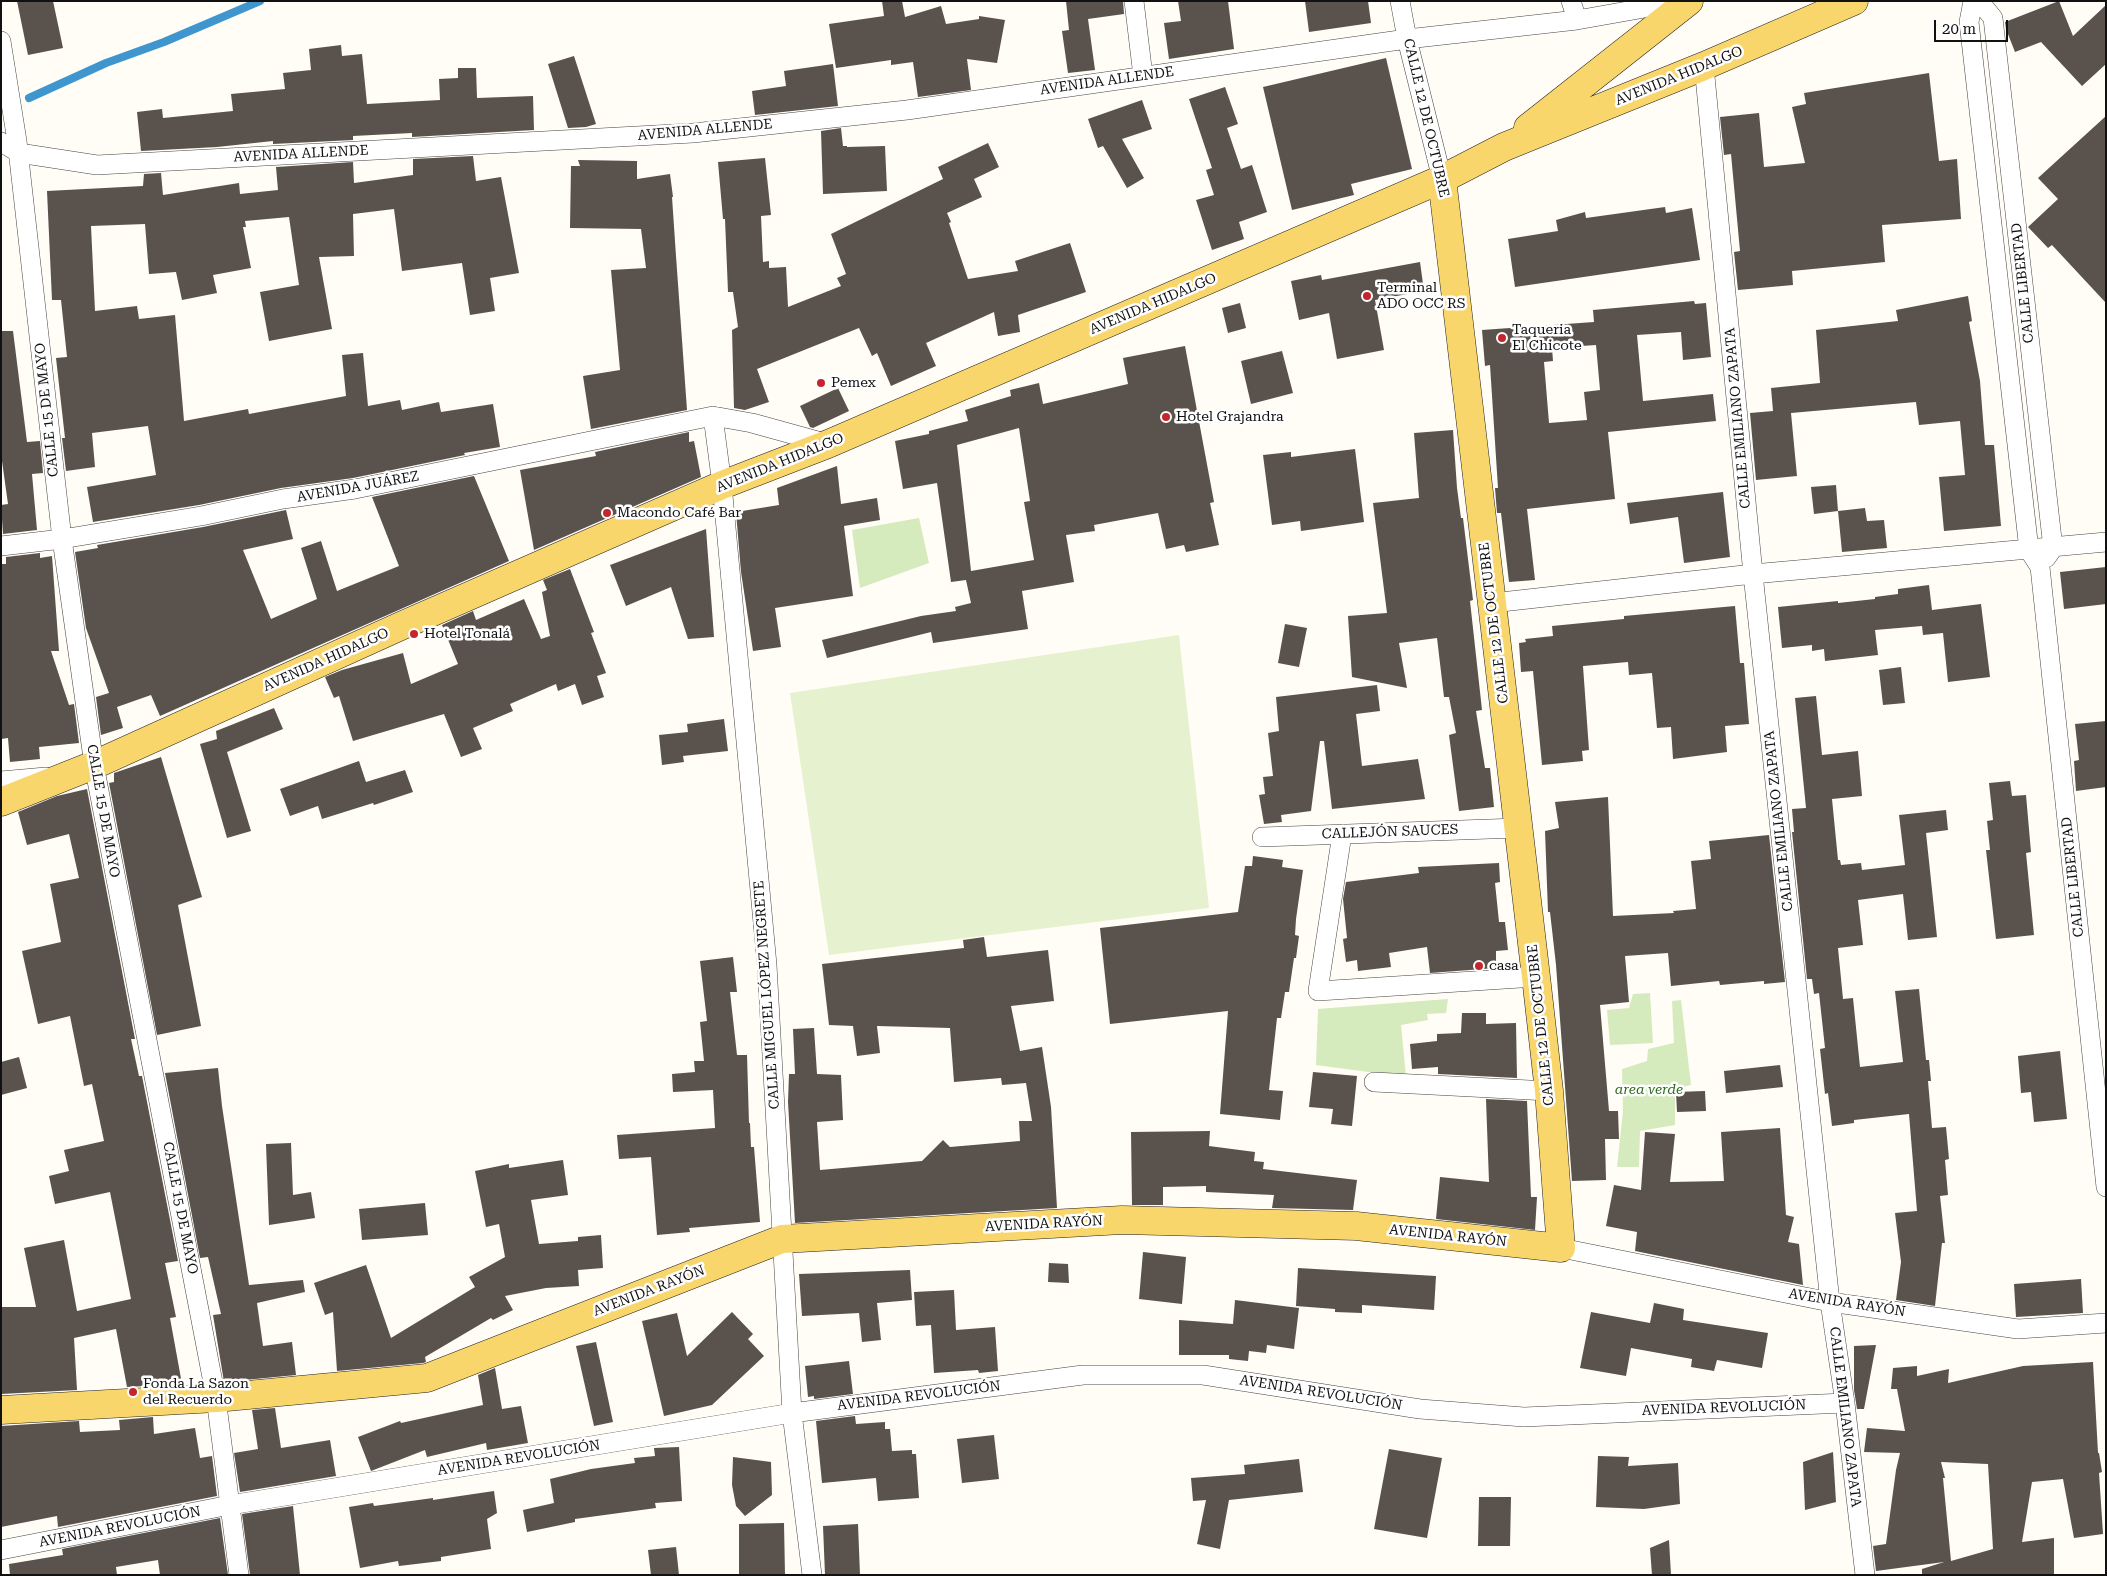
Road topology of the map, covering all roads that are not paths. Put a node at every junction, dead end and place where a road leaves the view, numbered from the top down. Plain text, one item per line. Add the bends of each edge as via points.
1 (1134, 1) edge
2 (1400, 1) edge
3 (1572, 1) edge
4 (1671, 1) edge
5 (1689, 1) edge
6 (1854, 1) edge
7 (1973, 1) edge
8 (1979, 1) edge
9 (1577, 20) junction
10 (1407, 39) junction
11 (1, 41) edge
12 (1704, 66) junction
13 (1143, 76) junction
14 (1, 142) edge
15 (1504, 147) junction
16 (19, 153) junction
17 (1442, 179) junction
18 (2025, 299) junction
19 (2000, 303) junction
20 (713, 416) junction
21 (828, 444) junction
22 (722, 485) junction
23 (62, 539) junction
24 (2106, 542) edge
25 (1, 546) edge
26 (2053, 548) junction
27 (2029, 550) junction
28 (2040, 567) junction
29 (1753, 574) junction
30 (1492, 602) junction
31 (82, 770) junction
32 (1, 781) edge
33 (1, 802) edge
34 (1518, 828) junction
35 (1342, 834) junction
36 (1262, 837) dead end
37 (1536, 977) junction
38 (1374, 1082) dead end
39 (1549, 1091) junction
40 (2106, 1187) edge
41 (782, 1239) junction
42 (1561, 1248) junction
43 (1830, 1302) junction
44 (2106, 1322) edge
45 (216, 1398) junction
46 (1845, 1403) junction
47 (1, 1410) edge
48 (792, 1413) junction
49 (230, 1505) junction
50 (1, 1550) edge
51 (239, 1575) edge
52 (812, 1575) edge
53 (1865, 1575) edge

1 - 13 street
2 - 10 street, CALLE 12 DE OCTUBRE
3 - 9 street
4 - 9 street
5 - 15 main road, AVENIDA HIDALGO
6 - 12 main road, AVENIDA HIDALGO
7 - 19 street, CALLE LIBERTAD via 1969,22
8 - 18 street, CALLE LIBERTAD via 1993,18
9 - 10 street
10 - 13 street, AVENIDA ALLENDE
10 - 17 street, CALLE 12 DE OCTUBRE
11 - 16 street, CALLE 15 DE MAYO
12 - 15 main road, AVENIDA HIDALGO
12 - 29 street, CALLE EMILIANO ZAPATA
13 - 16 street, AVENIDA ALLENDE via 907,110 693,133 96,165
14 - 16 street, AVENIDA ALLENDE
15 - 17 main road, AVENIDA HIDALGO
16 - 23 street, CALLE 15 DE MAYO
17 - 21 main road, AVENIDA HIDALGO
17 - 30 main road, CALLE 12 DE OCTUBRE
18 - 19 street
18 - 26 street, CALLE LIBERTAD
19 - 27 street, CALLE LIBERTAD
20 - 21 street
20 - 22 street, CALLE MIGUEL LÓPEZ NEGRETE
20 - 23 street, AVENIDA JUÁREZ via 355,489
21 - 22 main road, AVENIDA HIDALGO
22 - 31 main road, AVENIDA HIDALGO
22 - 41 street, CALLE MIGUEL LÓPEZ NEGRETE via 767,965
23 - 25 street, AVENIDA JUÁREZ
23 - 31 street, CALLE 15 DE MAYO
24 - 26 street
26 - 27 street
26 - 28 street
27 - 28 street, CALLE LIBERTAD
27 - 29 street
28 - 40 street, CALLE LIBERTAD
29 - 30 street
29 - 43 street, CALLE EMILIANO ZAPATA
30 - 34 main road, CALLE 12 DE OCTUBRE
31 - 32 street
31 - 33 main road, AVENIDA HIDALGO
31 - 45 street, CALLE 15 DE MAYO
34 - 35 street, CALLEJÓN SAUCES
34 - 37 main road, CALLE 12 DE OCTUBRE
35 - 36 street, CALLEJÓN SAUCES
35 - 37 street via 1318,991
37 - 39 main road, CALLE 12 DE OCTUBRE
38 - 39 street
39 - 42 main road, CALLE 12 DE OCTUBRE
41 - 42 main road, AVENIDA RAYÓN via 1122,1220 1356,1226
41 - 45 main road, AVENIDA RAYÓN via 426,1378
41 - 48 street, CALLE MIGUEL LÓPEZ NEGRETE
42 - 43 street, AVENIDA RAYÓN
43 - 44 street, AVENIDA RAYÓN via 2018,1329
43 - 46 street, CALLE EMILIANO ZAPATA
45 - 47 main road, AVENIDA RAYÓN
45 - 49 street, CALLE 15 DE MAYO
46 - 48 street, AVENIDA REVOLUCIÓN via 1524,1417 1420,1408 1203,1375 1083,1375
46 - 53 street, CALLE EMILIANO ZAPATA
48 - 49 street, AVENIDA REVOLUCIÓN
48 - 52 street, CALLE MIGUEL LÓPEZ NEGRETE
49 - 50 street, AVENIDA REVOLUCIÓN
49 - 51 street, CALLE 15 DE MAYO

